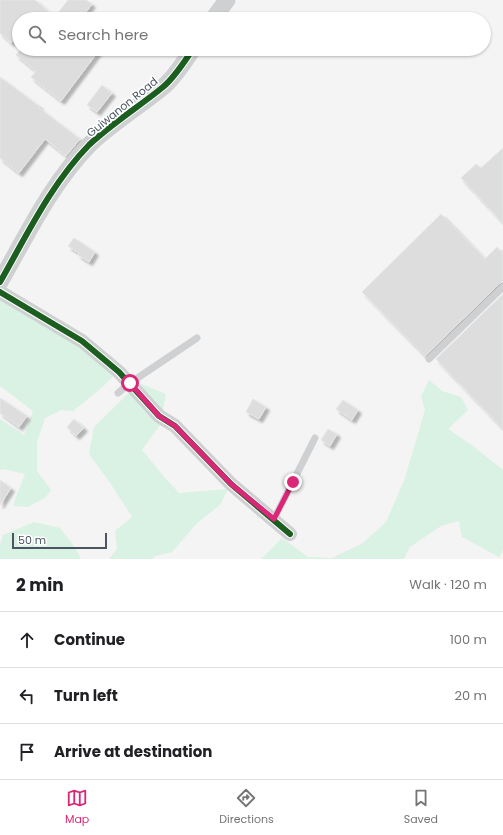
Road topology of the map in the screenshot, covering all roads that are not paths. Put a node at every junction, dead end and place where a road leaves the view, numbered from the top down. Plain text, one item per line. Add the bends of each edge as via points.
1 (227, 0) edge
2 (218, 12) edge
3 (188, 56) edge
4 (0, 282) edge
5 (503, 287) edge
6 (0, 292) edge
7 (197, 338) dead end
8 (429, 359) dead end
9 (130, 383) junction
10 (118, 393) dead end
11 (315, 438) dead end
12 (274, 519) junction
13 (290, 534) dead end

1 - 2 street
3 - 4 street, Guiwanon Road via 164,86 91,144 71,165 49,196
5 - 8 lane
6 - 9 street via 82,341
7 - 9 lane
9 - 10 lane
9 - 12 street via 159,416 175,426 231,484
11 - 12 lane
12 - 13 street

